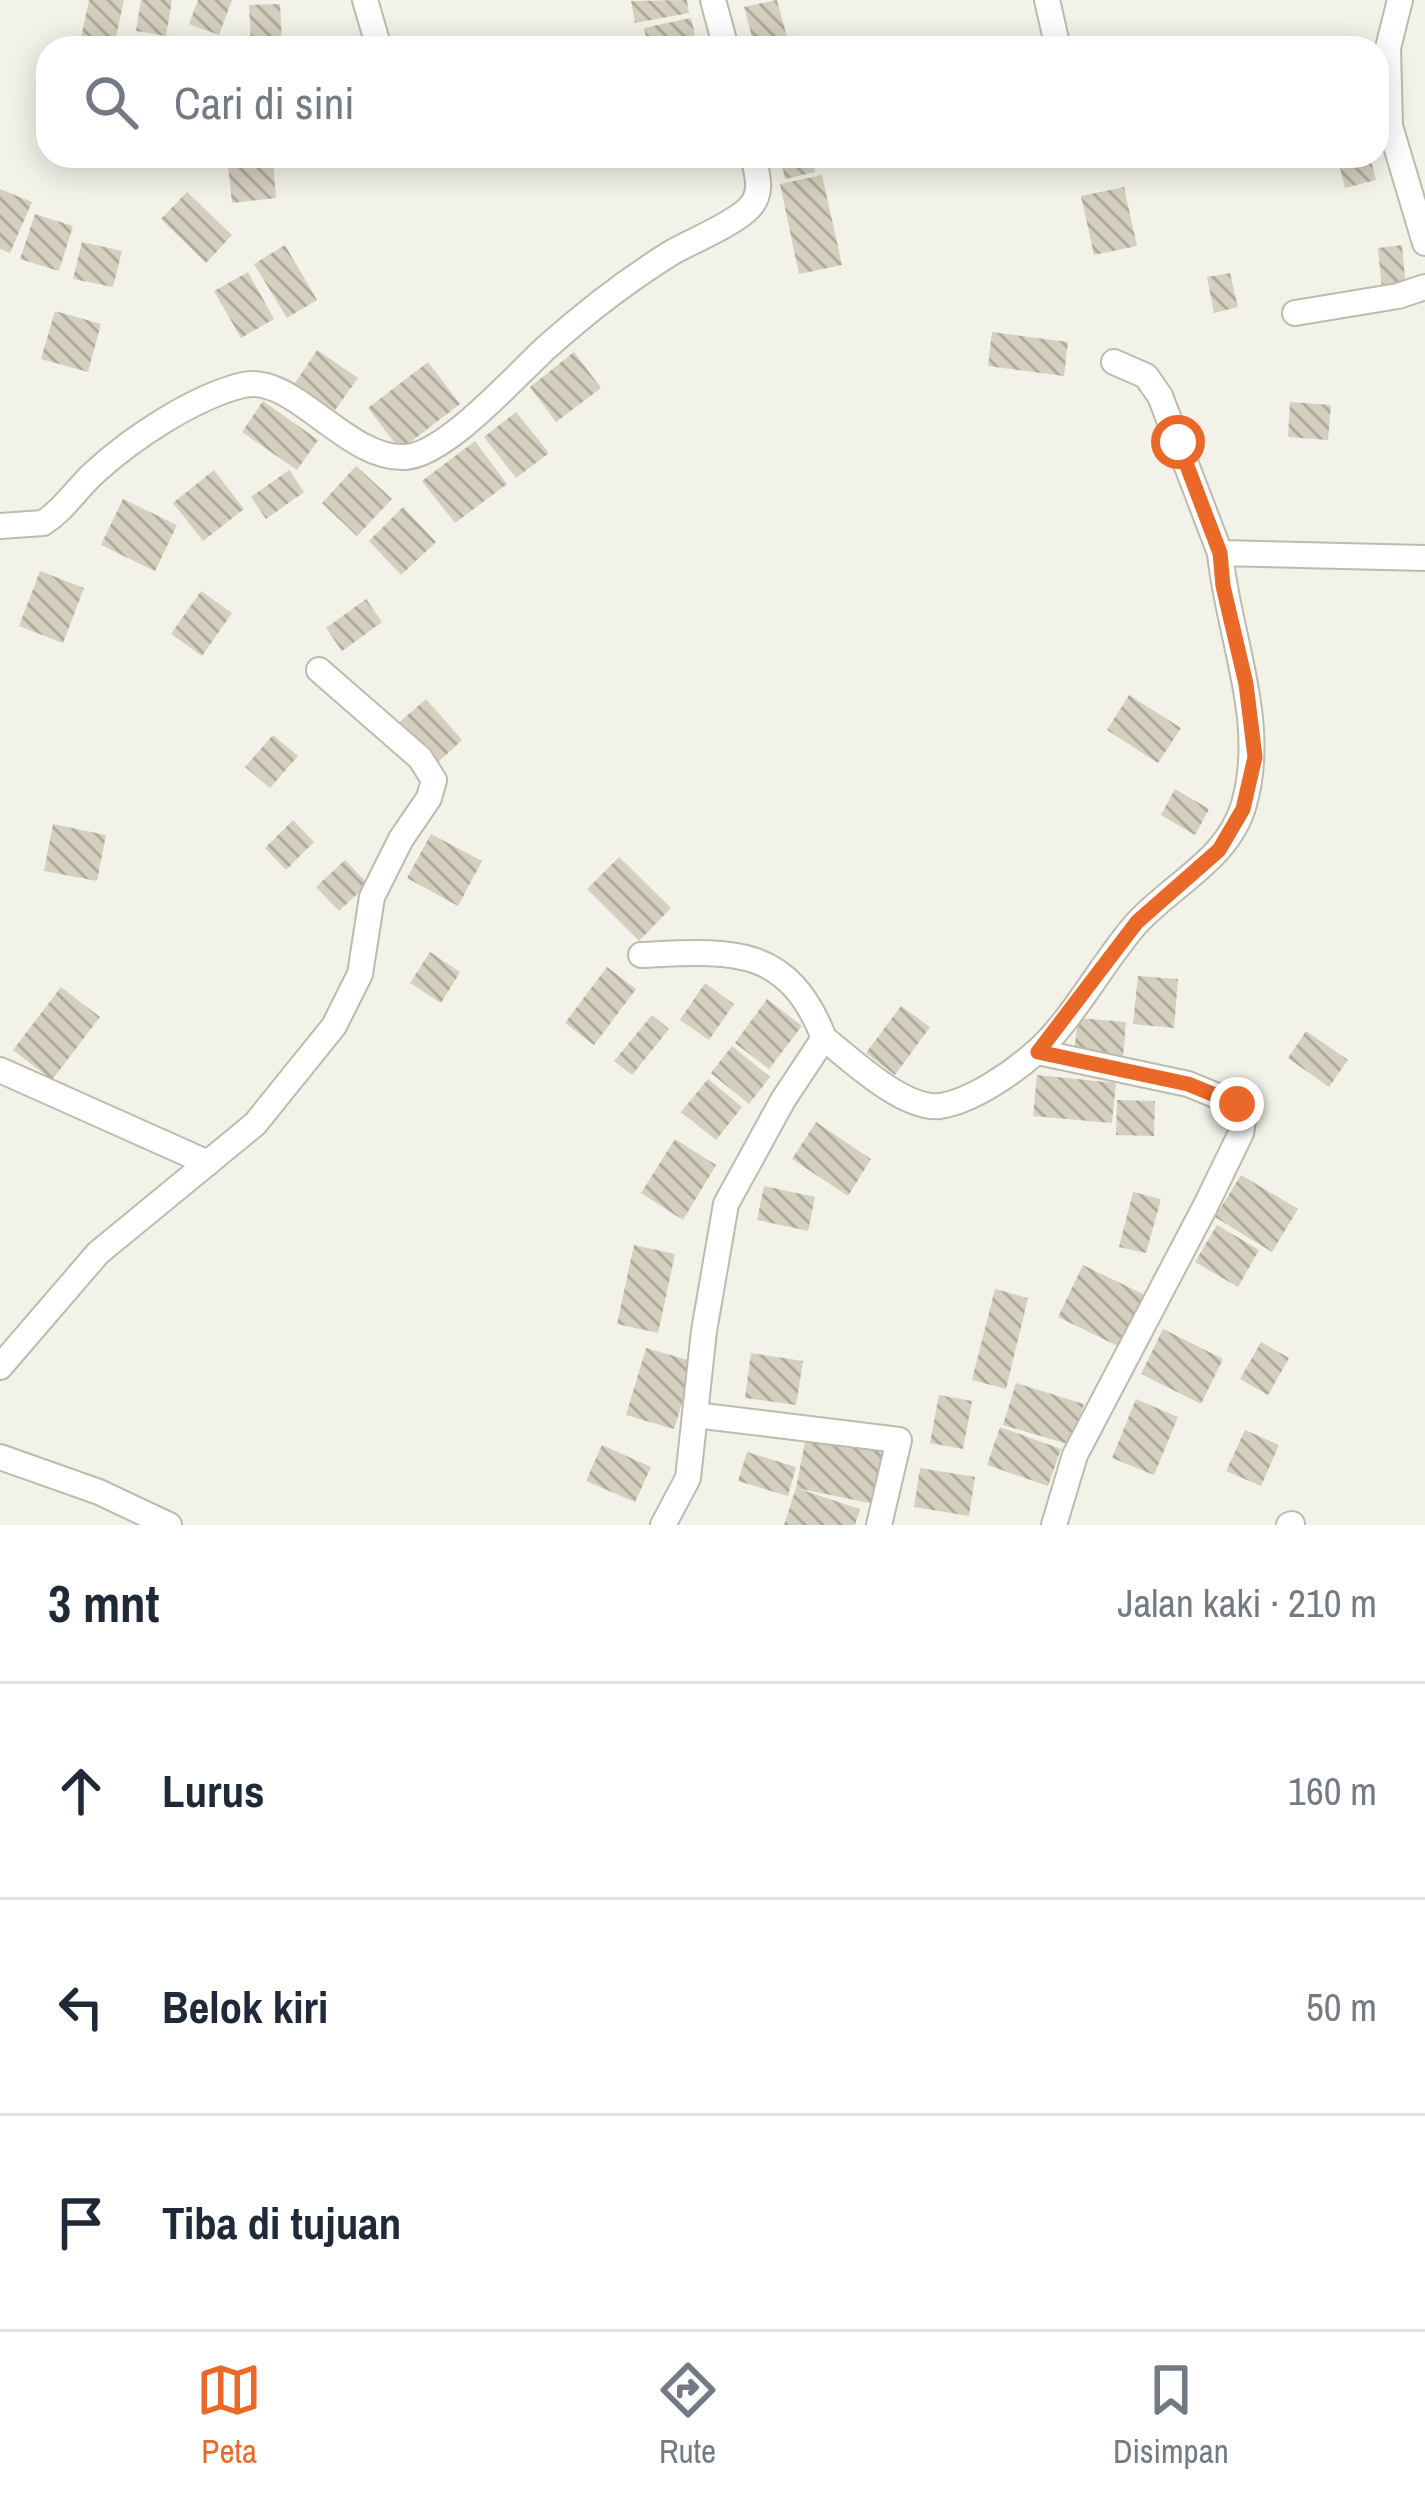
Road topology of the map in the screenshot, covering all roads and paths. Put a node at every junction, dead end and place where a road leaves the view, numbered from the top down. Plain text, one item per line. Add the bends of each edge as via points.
1 (365, 0) edge
2 (713, 0) edge
3 (1047, 0) edge
4 (1400, 0) edge
5 (376, 36) edge
6 (723, 36) edge
7 (1055, 36) edge
8 (1389, 44) edge
9 (1389, 140) edge
10 (756, 168) edge
11 (1425, 243) edge
12 (1425, 287) edge
13 (1295, 313) dead end
14 (1114, 362) dead end
15 (0, 526) edge
16 (1220, 553) junction
17 (1425, 558) edge
18 (319, 670) dead end
19 (641, 955) dead end
20 (824, 1039) junction
21 (1038, 1052) junction
22 (0, 1070) edge
23 (208, 1163) junction
24 (0, 1367) edge
25 (695, 1415) junction
26 (0, 1457) edge
27 (169, 1525) edge
28 (663, 1525) edge
29 (879, 1525) edge
30 (1054, 1525) edge

1 - 5 street
2 - 6 street
3 - 7 street
4 - 8 street
9 - 11 street
10 - 15 street via 748,210 595,304 423,453 375,451 281,392 246,384 156,425 43,523
12 - 13 street
14 - 16 street via 1146,376 1160,396
16 - 17 street
16 - 21 street via 1255,757 1243,809 1219,850 1137,922
18 - 23 street via 420,758 434,780 372,897 360,974 334,1026 255,1124
19 - 20 street via 717,954 770,966 811,1004
20 - 21 street via 886,1089 936,1107 975,1094
20 - 25 street via 727,1204
21 - 30 street via 1188,1084 1237,1104 1244,1116 1075,1455
22 - 23 street
23 - 24 street via 98,1253
25 - 28 street via 688,1478
25 - 29 street via 899,1440
26 - 27 street

